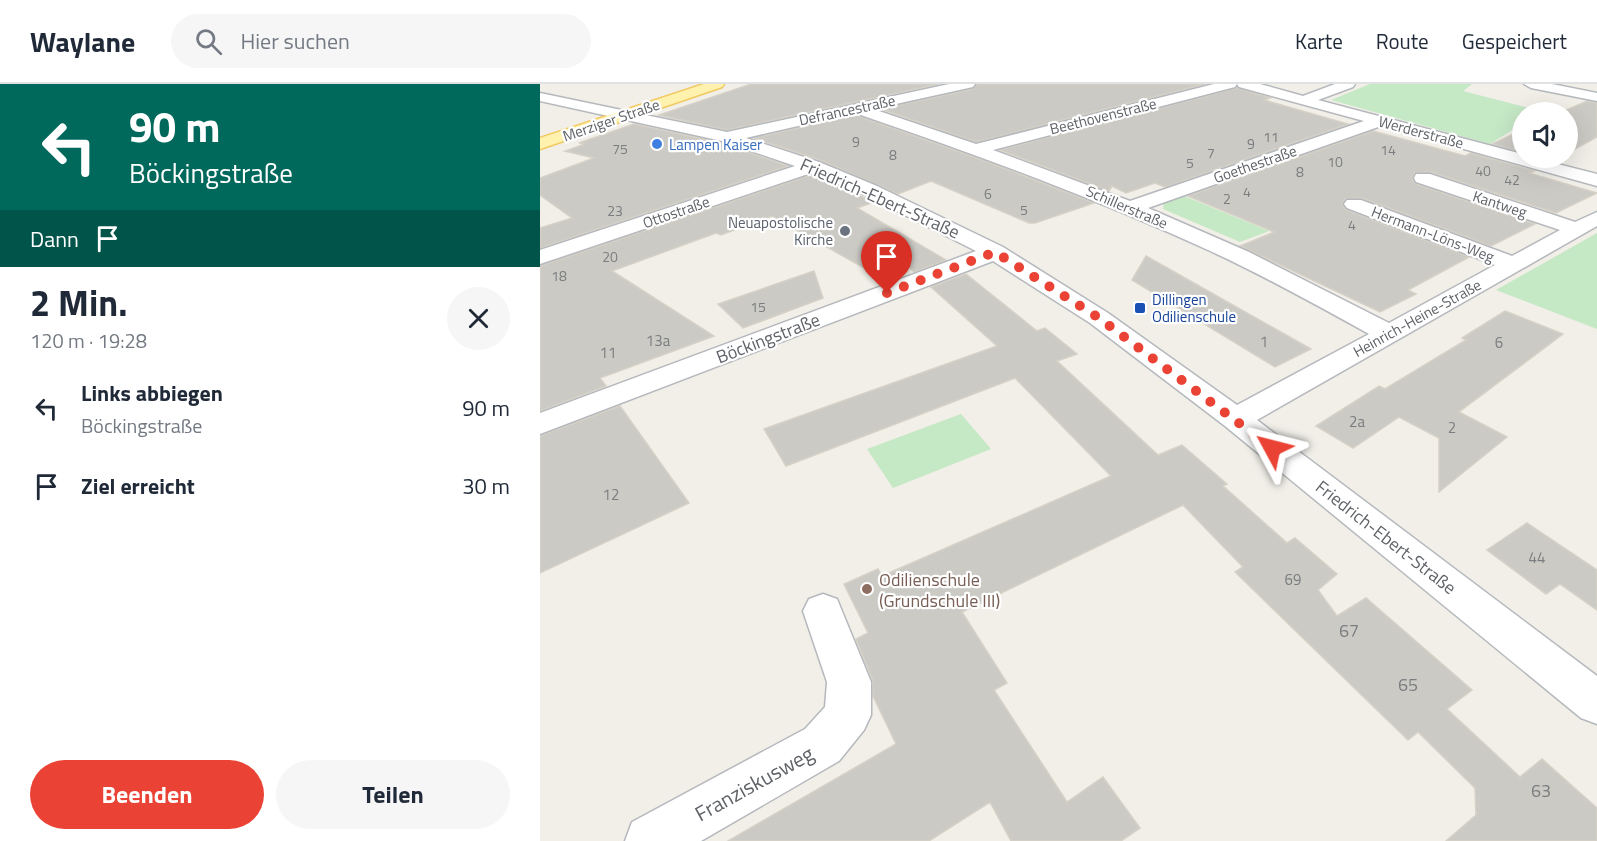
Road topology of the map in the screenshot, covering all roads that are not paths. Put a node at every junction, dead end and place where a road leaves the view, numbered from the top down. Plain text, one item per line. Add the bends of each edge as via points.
1 (717, 84) edge
2 (968, 84) edge
3 (1230, 84) edge
4 (1244, 84) edge
5 (1348, 84) edge
6 (1531, 84) edge
7 (1596, 96) edge
8 (540, 97) edge
9 (1304, 100) junction
10 (572, 104) junction
11 (854, 108) junction
12 (540, 111) edge
13 (626, 115) junction
14 (1380, 121) junction
15 (726, 137) junction
16 (540, 144) edge
17 (976, 149) junction
18 (1588, 161) dead end
19 (813, 166) junction
20 (1570, 172) junction
21 (1423, 178) dead end
22 (1597, 180) edge
23 (1354, 204) dead end
24 (1130, 208) junction
25 (1587, 223) edge
26 (995, 252) junction
27 (540, 257) edge
28 (1513, 264) junction
29 (1389, 334) junction
30 (1236, 419) junction
31 (540, 424) edge
32 (823, 611) dead end
33 (1597, 703) edge
34 (651, 841) edge

1 - 13 main road, Merziger Straße
2 - 11 street, Defrancestraße
3 - 17 street, Beethovenstraße
4 - 9 street, Werderstraße
5 - 9 street
6 - 7 street
8 - 10 street, Friedrich-Ebert-Straße
9 - 14 street, Werderstraße
10 - 12 street
10 - 13 street, Friedrich-Ebert-Straße
11 - 15 street, Defrancestraße
11 - 17 street, Schillerstraße
13 - 15 street, Friedrich-Ebert-Straße
13 - 16 main road, Merziger Straße
14 - 20 street, Werderstraße
14 - 24 street, Goethestraße
15 - 19 street, Friedrich-Ebert-Straße
17 - 24 street, Schillerstraße
18 - 20 street
19 - 26 street, Friedrich-Ebert-Straße
19 - 27 street, Ottostraße
20 - 22 street, Werderstraße
21 - 25 street, Kantweg
23 - 28 street, Hermann-Löns-Weg
24 - 29 street, Schillerstraße via 1288,280
25 - 28 street, Heinrich-Heine-Straße
26 - 30 street, Friedrich-Ebert-Straße via 1099,318
26 - 31 street, Böckingstraße
28 - 29 street, Heinrich-Heine-Straße
29 - 30 street, Heinrich-Heine-Straße
30 - 33 street, Friedrich-Ebert-Straße
32 - 34 street, Franziskusweg via 849,682 848,715 822,745

